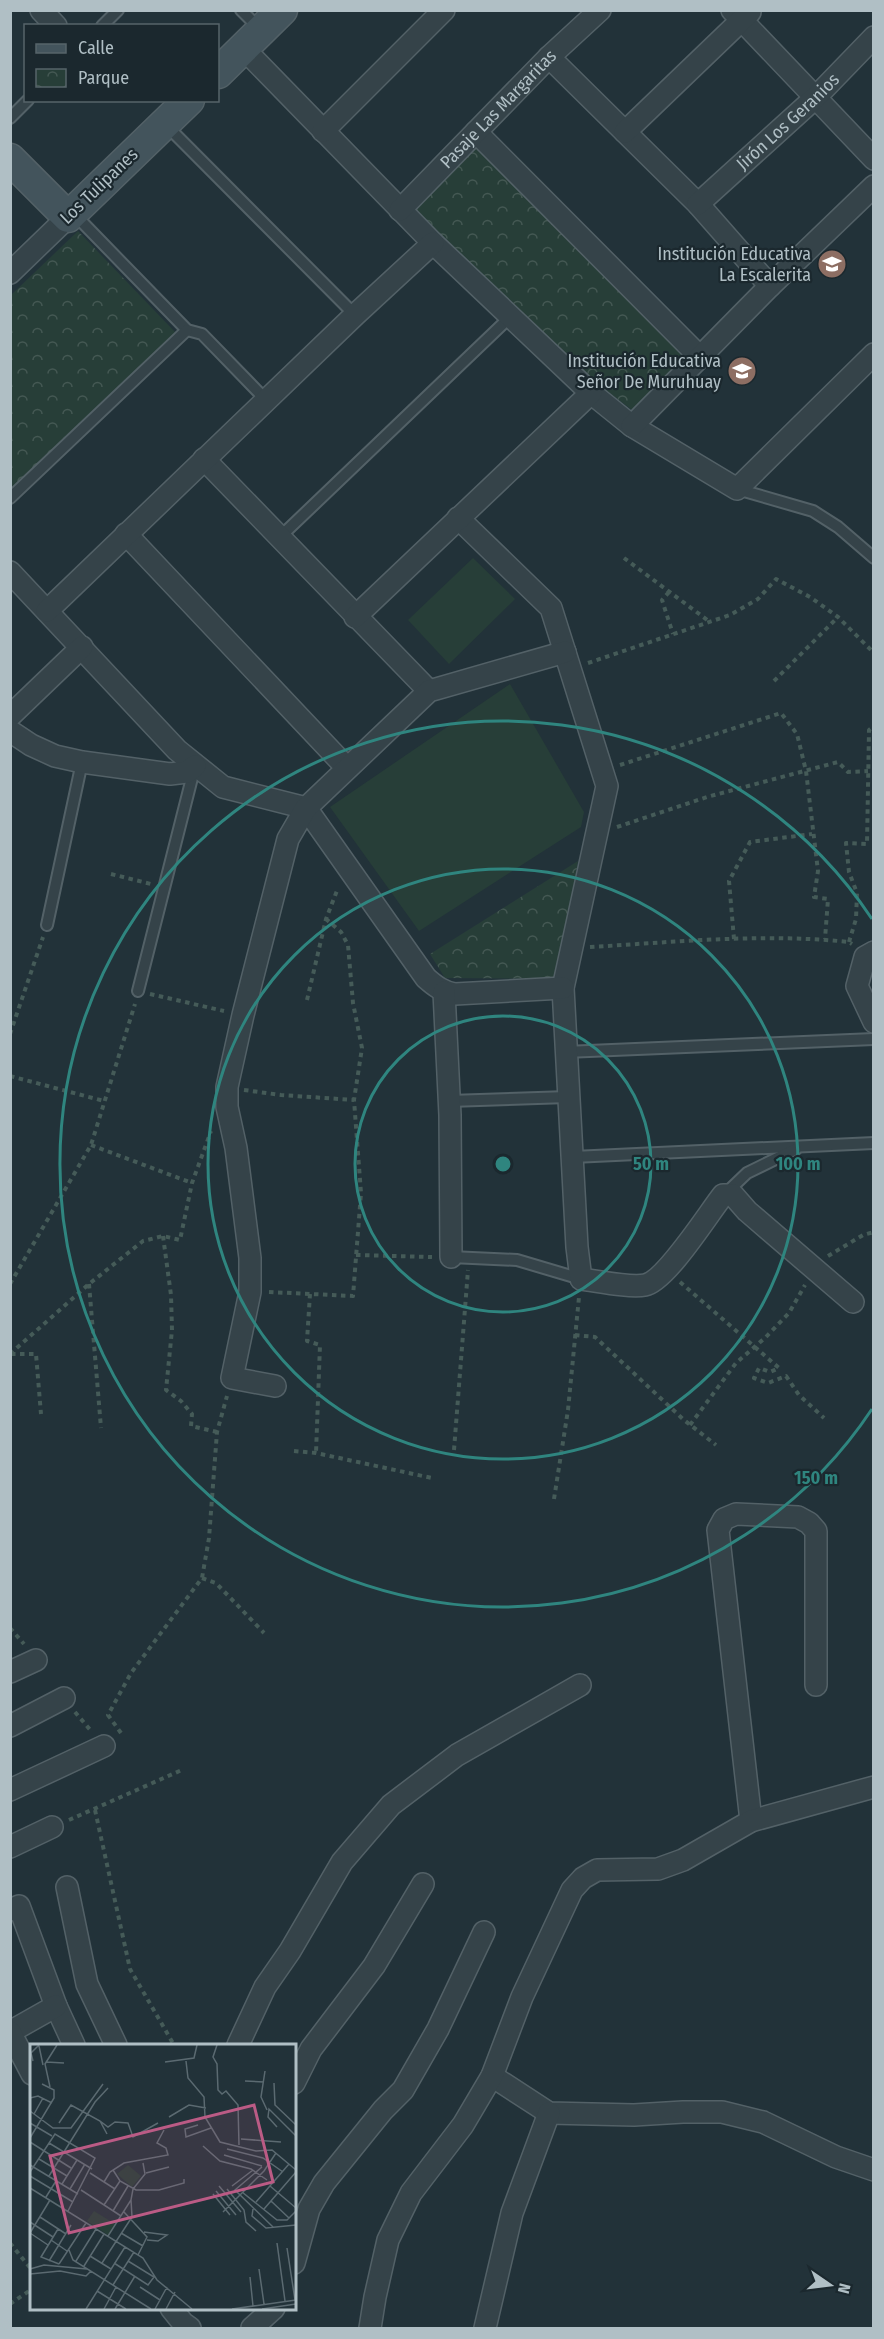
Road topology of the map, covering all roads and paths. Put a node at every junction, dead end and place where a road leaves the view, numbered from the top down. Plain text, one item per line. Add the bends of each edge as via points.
1 (41, 10) edge
2 (118, 10) edge
3 (444, 10) edge
4 (600, 10) edge
5 (741, 14) edge
6 (54, 24) edge
7 (104, 24) edge
8 (256, 25) edge
9 (873, 37) edge
10 (549, 57) junction
11 (219, 72) edge
12 (815, 98) junction
13 (26, 102) edge
14 (187, 102) edge
15 (10, 118) edge
16 (164, 124) junction
17 (323, 131) junction
18 (476, 132) junction
19 (625, 132) junction
20 (10, 159) edge
21 (873, 159) edge
22 (873, 186) edge
23 (698, 204) junction
24 (400, 210) junction
25 (68, 217) junction
26 (433, 243) junction
27 (10, 273) edge
28 (770, 286) junction
29 (355, 315) junction
30 (509, 318) junction
31 (187, 330) junction
32 (873, 354) edge
33 (700, 357) junction
34 (591, 393) junction
35 (267, 401) junction
36 (632, 426) junction
37 (204, 459) junction
38 (737, 489) junction
39 (10, 498) edge
40 (458, 518) junction
41 (126, 534) junction
42 (279, 538) junction
43 (624, 558) dead end
44 (873, 558) edge
45 (10, 572) edge
46 (669, 592) junction
47 (47, 611) junction
48 (355, 617) junction
49 (838, 617) junction
50 (710, 622) junction
51 (672, 634) junction
52 (82, 648) junction
53 (873, 653) edge
54 (568, 660) junction
55 (774, 681) dead end
56 (429, 691) junction
57 (10, 716) edge
58 (873, 726) edge
59 (10, 730) edge
60 (82, 762) junction
61 (195, 766) junction
62 (347, 768) junction
63 (602, 771) junction
64 (806, 771) junction
65 (868, 771) junction
66 (306, 808) junction
67 (596, 834) junction
68 (812, 834) junction
69 (347, 865) junction
70 (111, 874) dead end
71 (164, 887) junction
72 (326, 919) junction
73 (47, 925) joint
74 (735, 939) junction
75 (825, 939) junction
76 (849, 942) junction
77 (572, 948) junction
78 (869, 954) edge
79 (563, 988) junction
80 (138, 991) junction
81 (444, 992) junction
82 (307, 1000) dead end
83 (872, 1014) edge
84 (243, 1015) junction
85 (10, 1034) edge
86 (873, 1039) edge
87 (565, 1052) junction
88 (10, 1076) edge
89 (227, 1087) junction
90 (568, 1097) junction
91 (354, 1100) junction
92 (105, 1101) junction
93 (449, 1101) junction
94 (211, 1130) dead end
95 (873, 1143) edge
96 (91, 1145) junction
97 (801, 1147) junction
98 (573, 1157) junction
99 (192, 1184) junction
100 (723, 1195) junction
101 (873, 1232) edge
102 (163, 1236) junction
103 (356, 1255) junction
104 (460, 1258) junction
105 (814, 1266) junction
106 (666, 1270) junction
107 (581, 1279) junction
108 (10, 1284) edge
109 (89, 1284) junction
110 (250, 1292) junction
111 (310, 1294) junction
112 (853, 1302) dead end
113 (575, 1335) junction
114 (755, 1347) junction
115 (11, 1354) edge
116 (232, 1378) junction
117 (275, 1386) dead end
118 (41, 1414) dead end
119 (824, 1418) dead end
120 (690, 1425) junction
121 (101, 1428) dead end
122 (217, 1432) junction
123 (716, 1445) dead end
124 (454, 1450) dead end
125 (294, 1451) dead end
126 (315, 1453) junction
127 (432, 1478) dead end
128 (554, 1499) dead end
129 (202, 1578) junction
130 (264, 1633) dead end
131 (36, 1660) dead end
132 (10, 1672) edge
133 (580, 1685) dead end
134 (816, 1685) dead end
135 (64, 1698) dead end
136 (10, 1726) edge
137 (104, 1746) joint
138 (184, 1769) dead end
139 (873, 1787) edge
140 (10, 1790) edge
141 (94, 1810) junction
142 (751, 1821) junction
143 (52, 1827) joint
144 (10, 1847) edge
145 (423, 1884) dead end
146 (67, 1887) dead end
147 (10, 1910) edge
148 (484, 1932) dead end
149 (56, 2006) junction
150 (10, 2032) edge
151 (74, 2044) edge
152 (116, 2044) edge
153 (173, 2044) edge
154 (238, 2044) edge
155 (30, 2070) edge
156 (492, 2076) junction
157 (296, 2079) edge
158 (549, 2113) junction
159 (873, 2170) edge
160 (10, 2243) edge
161 (296, 2256) edge
162 (30, 2268) edge
163 (30, 2290) edge
164 (10, 2304) edge
165 (172, 2309) edge
166 (272, 2309) edge
167 (190, 2328) edge
168 (252, 2328) edge
169 (370, 2328) edge
170 (484, 2328) edge

1 - 6 street
2 - 7 lane
3 - 17 street
4 - 10 street, Pasaje Las Margaritas
5 - 12 street
5 - 19 street
8 - 11 street
8 - 17 street
9 - 12 street, Jirón Los Geranios
10 - 18 street, Pasaje Las Margaritas
10 - 19 street
12 - 21 street
12 - 23 street, Jirón Los Geranios
13 - 15 lane
14 - 16 street, Los Tulipanes
16 - 25 street, Los Tulipanes
16 - 29 lane
17 - 24 street
18 - 24 street, Pasaje Las Margaritas
18 - 33 street
19 - 23 street
20 - 25 street
22 - 28 street
23 - 28 street
24 - 26 street
25 - 27 street, Los Tulipanes
25 - 31 lane via 82,222
26 - 29 street
26 - 30 street
28 - 33 street
29 - 35 street
30 - 34 street
30 - 42 lane
31 - 35 lane via 202,334
31 - 39 lane
32 - 38 street
33 - 36 street
34 - 36 street
34 - 40 street
35 - 37 street
36 - 38 street
37 - 41 street
37 - 42 street
38 - 44 lane via 813,511
40 - 48 street
40 - 54 street via 551,608
41 - 47 street
41 - 62 street
42 - 48 street
43 - 46 path
45 - 47 street
46 - 50 path
46 - 51 path via 662,600
47 - 52 street
48 - 56 street
49 - 50 path via 776,579 758,599
49 - 53 path
49 - 55 path
50 - 51 path
51 - 54 path
52 - 57 street
52 - 61 street
54 - 56 street
54 - 63 street
56 - 62 street
58 - 65 path via 869,730
59 - 60 street via 55,756
60 - 61 street via 170,774 187,772
60 - 73 lane
61 - 66 street via 223,787
61 - 71 lane
62 - 66 street
63 - 64 path via 782,712 797,734
63 - 67 street via 607,786
64 - 65 path via 838,762 848,772
64 - 67 path via 707,797
64 - 68 path
65 - 76 path via 867,844 846,843 849,872 857,893 856,919
66 - 69 street
66 - 84 street via 288,839
67 - 77 street
68 - 74 path via 750,842 729,881
68 - 75 path via 818,871 814,897 828,899
69 - 72 path
69 - 81 street via 426,978
70 - 71 path
71 - 80 lane
72 - 82 path
72 - 91 path via 341,932 348,945 362,1048
73 - 85 path
74 - 75 path
74 - 77 path
75 - 76 path
76 - 78 path
77 - 79 street
78 - 83 street via 857,986
79 - 81 street
79 - 87 street
80 - 84 path
80 - 92 path
81 - 93 street
84 - 89 street
86 - 87 lane
87 - 90 street
88 - 92 path
89 - 91 path
89 - 110 street via 250,1258
90 - 93 lane
90 - 98 street
91 - 103 path via 361,1193
92 - 96 path
93 - 104 street
94 - 99 path
95 - 97 lane
96 - 99 path
96 - 108 path
97 - 98 lane
97 - 100 lane via 747,1173
98 - 107 street
99 - 102 path via 180,1240
100 - 105 street via 733,1195
100 - 106 street
101 - 105 path via 832,1252
102 - 109 path via 143,1241
102 - 122 path via 172,1329 166,1389 192,1414 191,1426
103 - 104 path
103 - 111 path via 353,1296
104 - 107 lane via 517,1260
104 - 124 path
105 - 112 street
105 - 114 path via 789,1312
106 - 107 street via 654,1282 644,1285
106 - 114 path
107 - 113 path
109 - 115 path
109 - 121 path
110 - 111 path
110 - 116 street
111 - 126 path via 307,1341 320,1345
113 - 120 path via 595,1337
113 - 128 path
114 - 119 path via 779,1368 770,1372 759,1368 754,1378 768,1383 786,1376 799,1395
114 - 120 path via 736,1363
115 - 118 path via 36,1354
116 - 117 street
116 - 122 path
120 - 123 path
122 - 129 path
125 - 126 path
126 - 127 path
129 - 130 path via 216,1583
129 - 137 path via 131,1673 108,1715 121,1739
131 - 132 street
133 - 154 street via 457,1755 384,1812 342,1862 265,1987
134 - 142 street via 816,1531 798,1517 736,1514 724,1519 718,1530
135 - 136 street
137 - 140 street
138 - 141 path
139 - 142 street
141 - 143 path
141 - 153 path via 130,1969
142 - 156 street via 683,1860 658,1869 597,1870 583,1878 572,1890 538,1961
143 - 144 street
145 - 157 street via 374,1966 311,2049
146 - 152 street via 87,1984
147 - 149 street via 19,1906
148 - 161 street via 404,2090 324,2183 309,2209
149 - 150 street
149 - 151 street
150 - 155 street
156 - 158 street
156 - 169 street via 463,2125 411,2193 388,2240
158 - 159 street via 722,2112 763,2122
158 - 170 street via 512,2214
160 - 162 path
163 - 164 path
165 - 167 street
166 - 168 street

